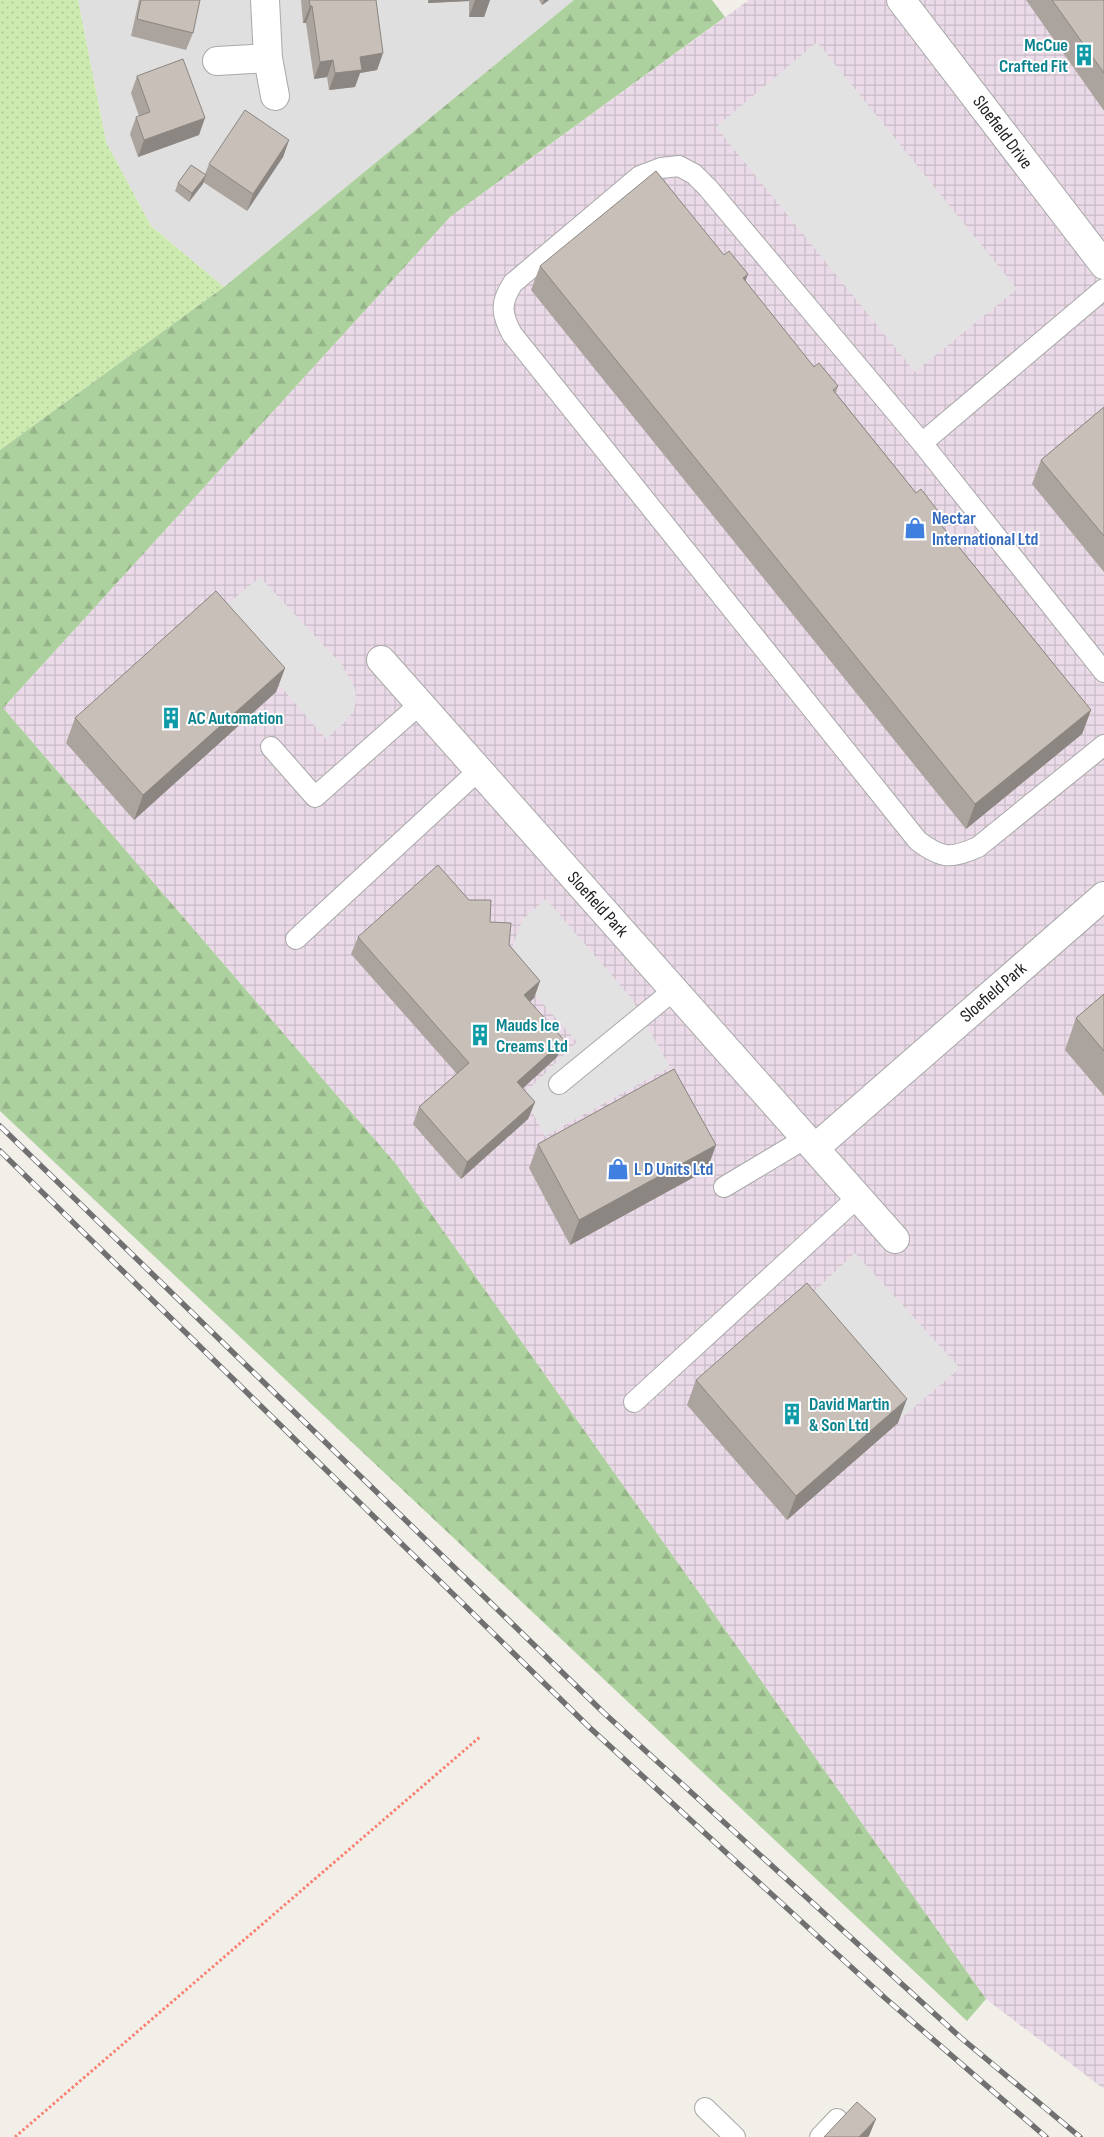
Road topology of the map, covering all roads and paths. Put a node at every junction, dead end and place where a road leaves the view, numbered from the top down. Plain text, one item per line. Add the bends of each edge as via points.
1 (265, 0) edge
2 (901, 0) edge
3 (268, 58) junction
4 (217, 62) dead end
5 (275, 96) dead end
6 (1104, 265) edge
7 (1104, 290) edge
8 (922, 443) junction
9 (381, 660) dead end
10 (1104, 672) edge
11 (420, 704) junction
12 (1104, 745) edge
13 (271, 747) dead end
14 (479, 770) junction
15 (1104, 896) edge
16 (296, 939) dead end
17 (674, 990) junction
18 (559, 1084) dead end
19 (810, 1143) junction
20 (724, 1187) dead end
21 (858, 1197) junction
22 (895, 1239) dead end
23 (634, 1402) dead end
24 (481, 1736) dead end
25 (705, 2108) dead end
26 (837, 2119) dead end
27 (15, 2137) edge
28 (736, 2137) edge
29 (820, 2137) edge

1 - 3 street
2 - 6 street, Sloefield Drive
3 - 4 street
3 - 5 street
7 - 8 lane
8 - 10 lane
8 - 12 lane via 708,188 687,169 670,166 640,176 513,282 505,296 503,312 512,334 918,841 933,852 947,856 978,847
9 - 11 street, Sloefield Park
11 - 13 lane via 315,796
11 - 14 street, Sloefield Park
14 - 16 lane
14 - 17 street, Sloefield Park
15 - 19 street, Sloefield Park
17 - 18 lane
17 - 19 street, Sloefield Park
19 - 20 lane
19 - 21 street, Sloefield Park
21 - 22 street, Sloefield Park
21 - 23 lane
24 - 27 path
25 - 28 lane
26 - 29 lane

